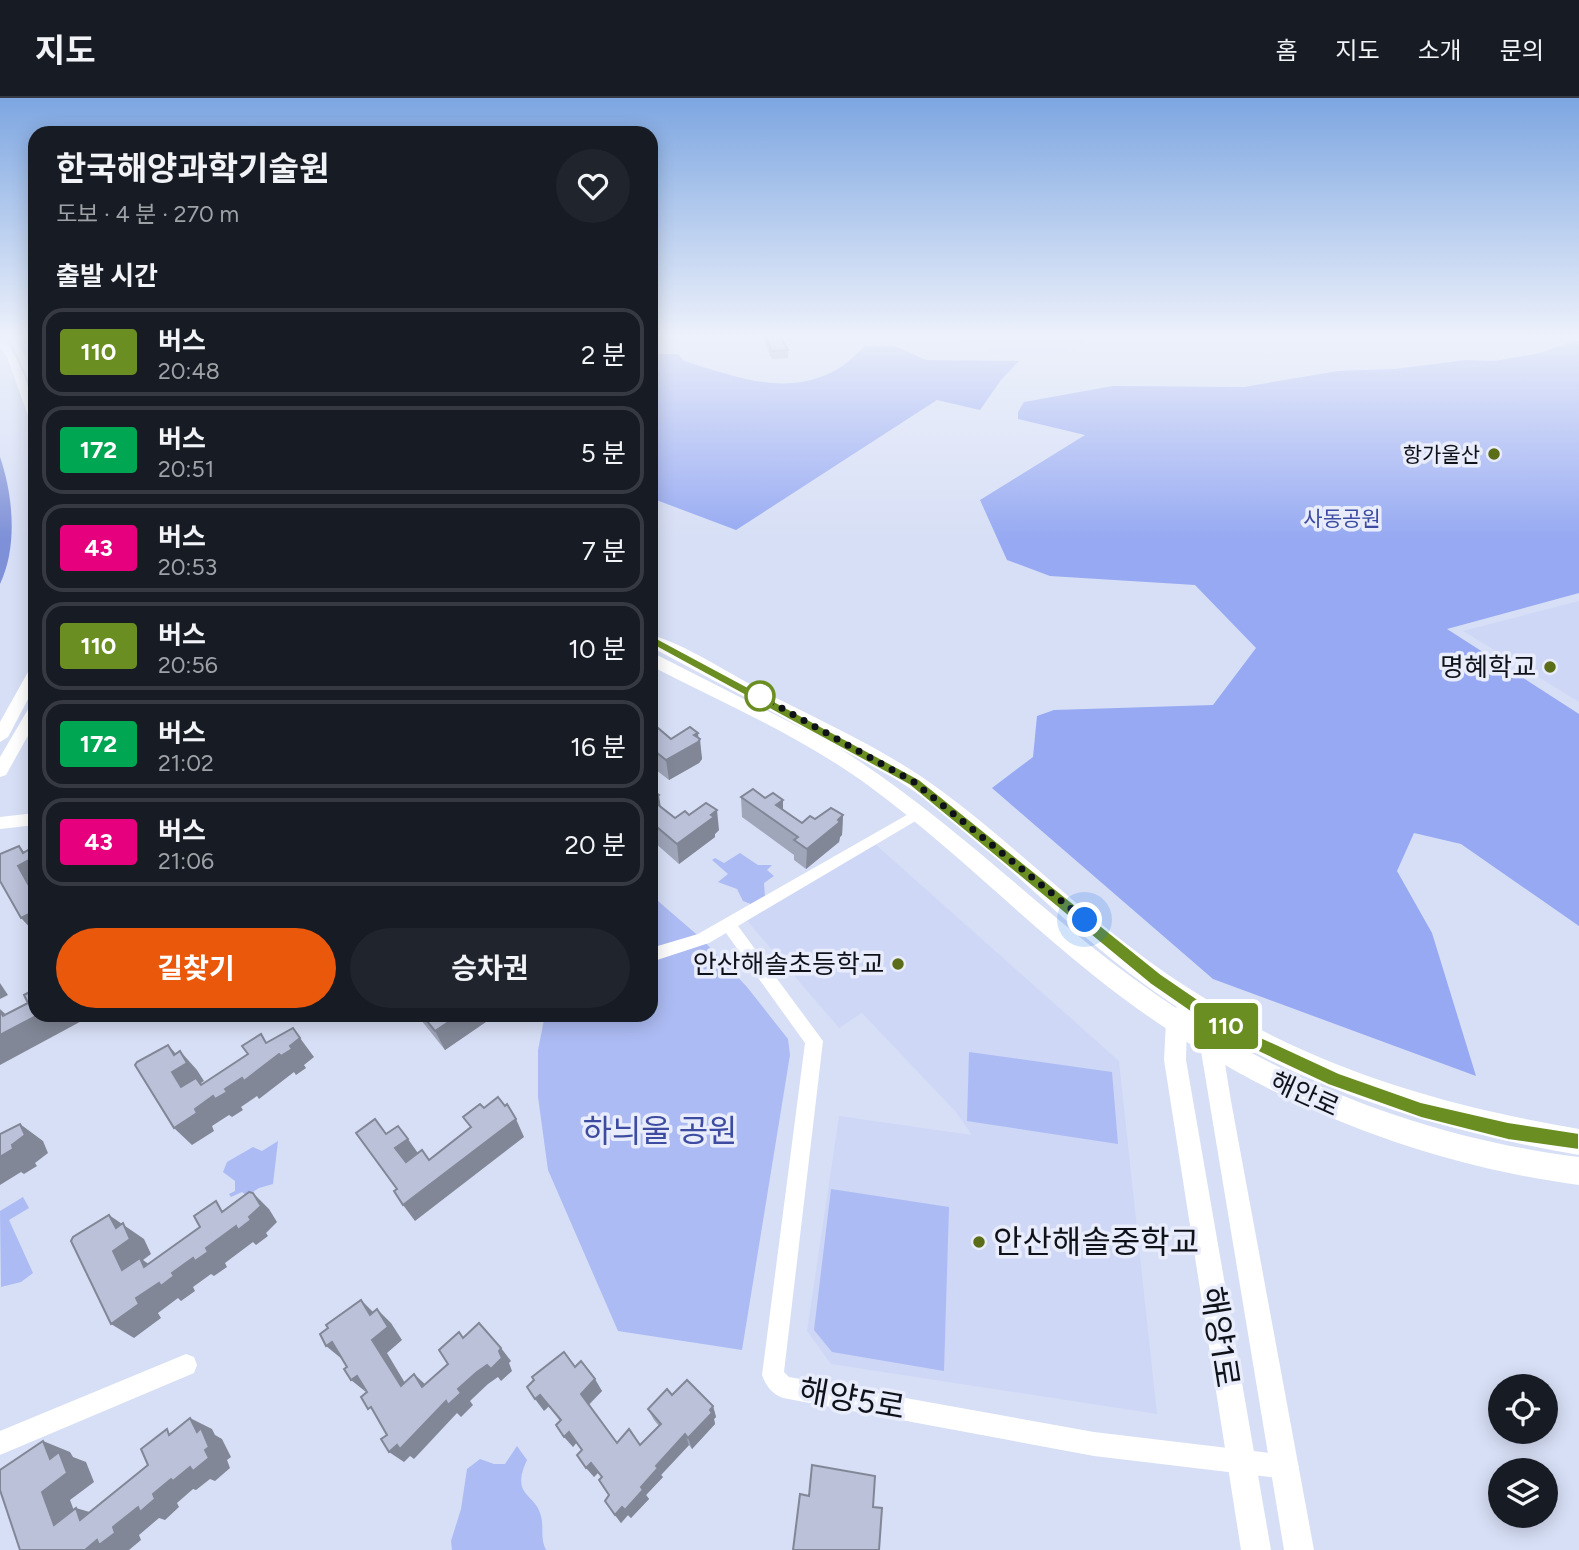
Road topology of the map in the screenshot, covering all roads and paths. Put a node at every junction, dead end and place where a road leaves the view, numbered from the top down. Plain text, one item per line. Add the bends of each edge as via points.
1 (658, 643) edge
2 (658, 663) edge
3 (28, 685) edge
4 (28, 721) edge
5 (0, 737) edge
6 (0, 771) edge
7 (919, 813) junction
8 (28, 820) edge
9 (0, 823) edge
10 (728, 924) junction
11 (658, 953) edge
12 (1183, 1012) junction
13 (1216, 1034) junction
14 (1579, 1142) edge
15 (1579, 1171) edge
16 (186, 1365) dead end
17 (0, 1443) edge
18 (1241, 1462) junction
19 (1287, 1467) junction
20 (1256, 1550) edge
21 (1299, 1550) edge

1 - 12 main road, 해안로 via 914,782 1156,979
2 - 7 main road, 해안로 via 818,747
3 - 5 street
4 - 6 street
7 - 10 street
7 - 12 main road, 해안로 via 1104,968
8 - 9 street
10 - 11 street via 703,939
10 - 18 street, 해양5로 via 814,1041 773,1375 783,1387 1094,1444
12 - 13 main road, 해안로
12 - 18 street, 해양1로 via 1175,1060
13 - 14 main road, 해안로 via 1421,1110
13 - 15 main road, 해안로 via 1314,1101 1390,1130 1490,1157
13 - 19 street, 해양1로
16 - 17 street
18 - 19 street, 해양5로
18 - 20 street, 해양1로
19 - 21 street, 해양1로

